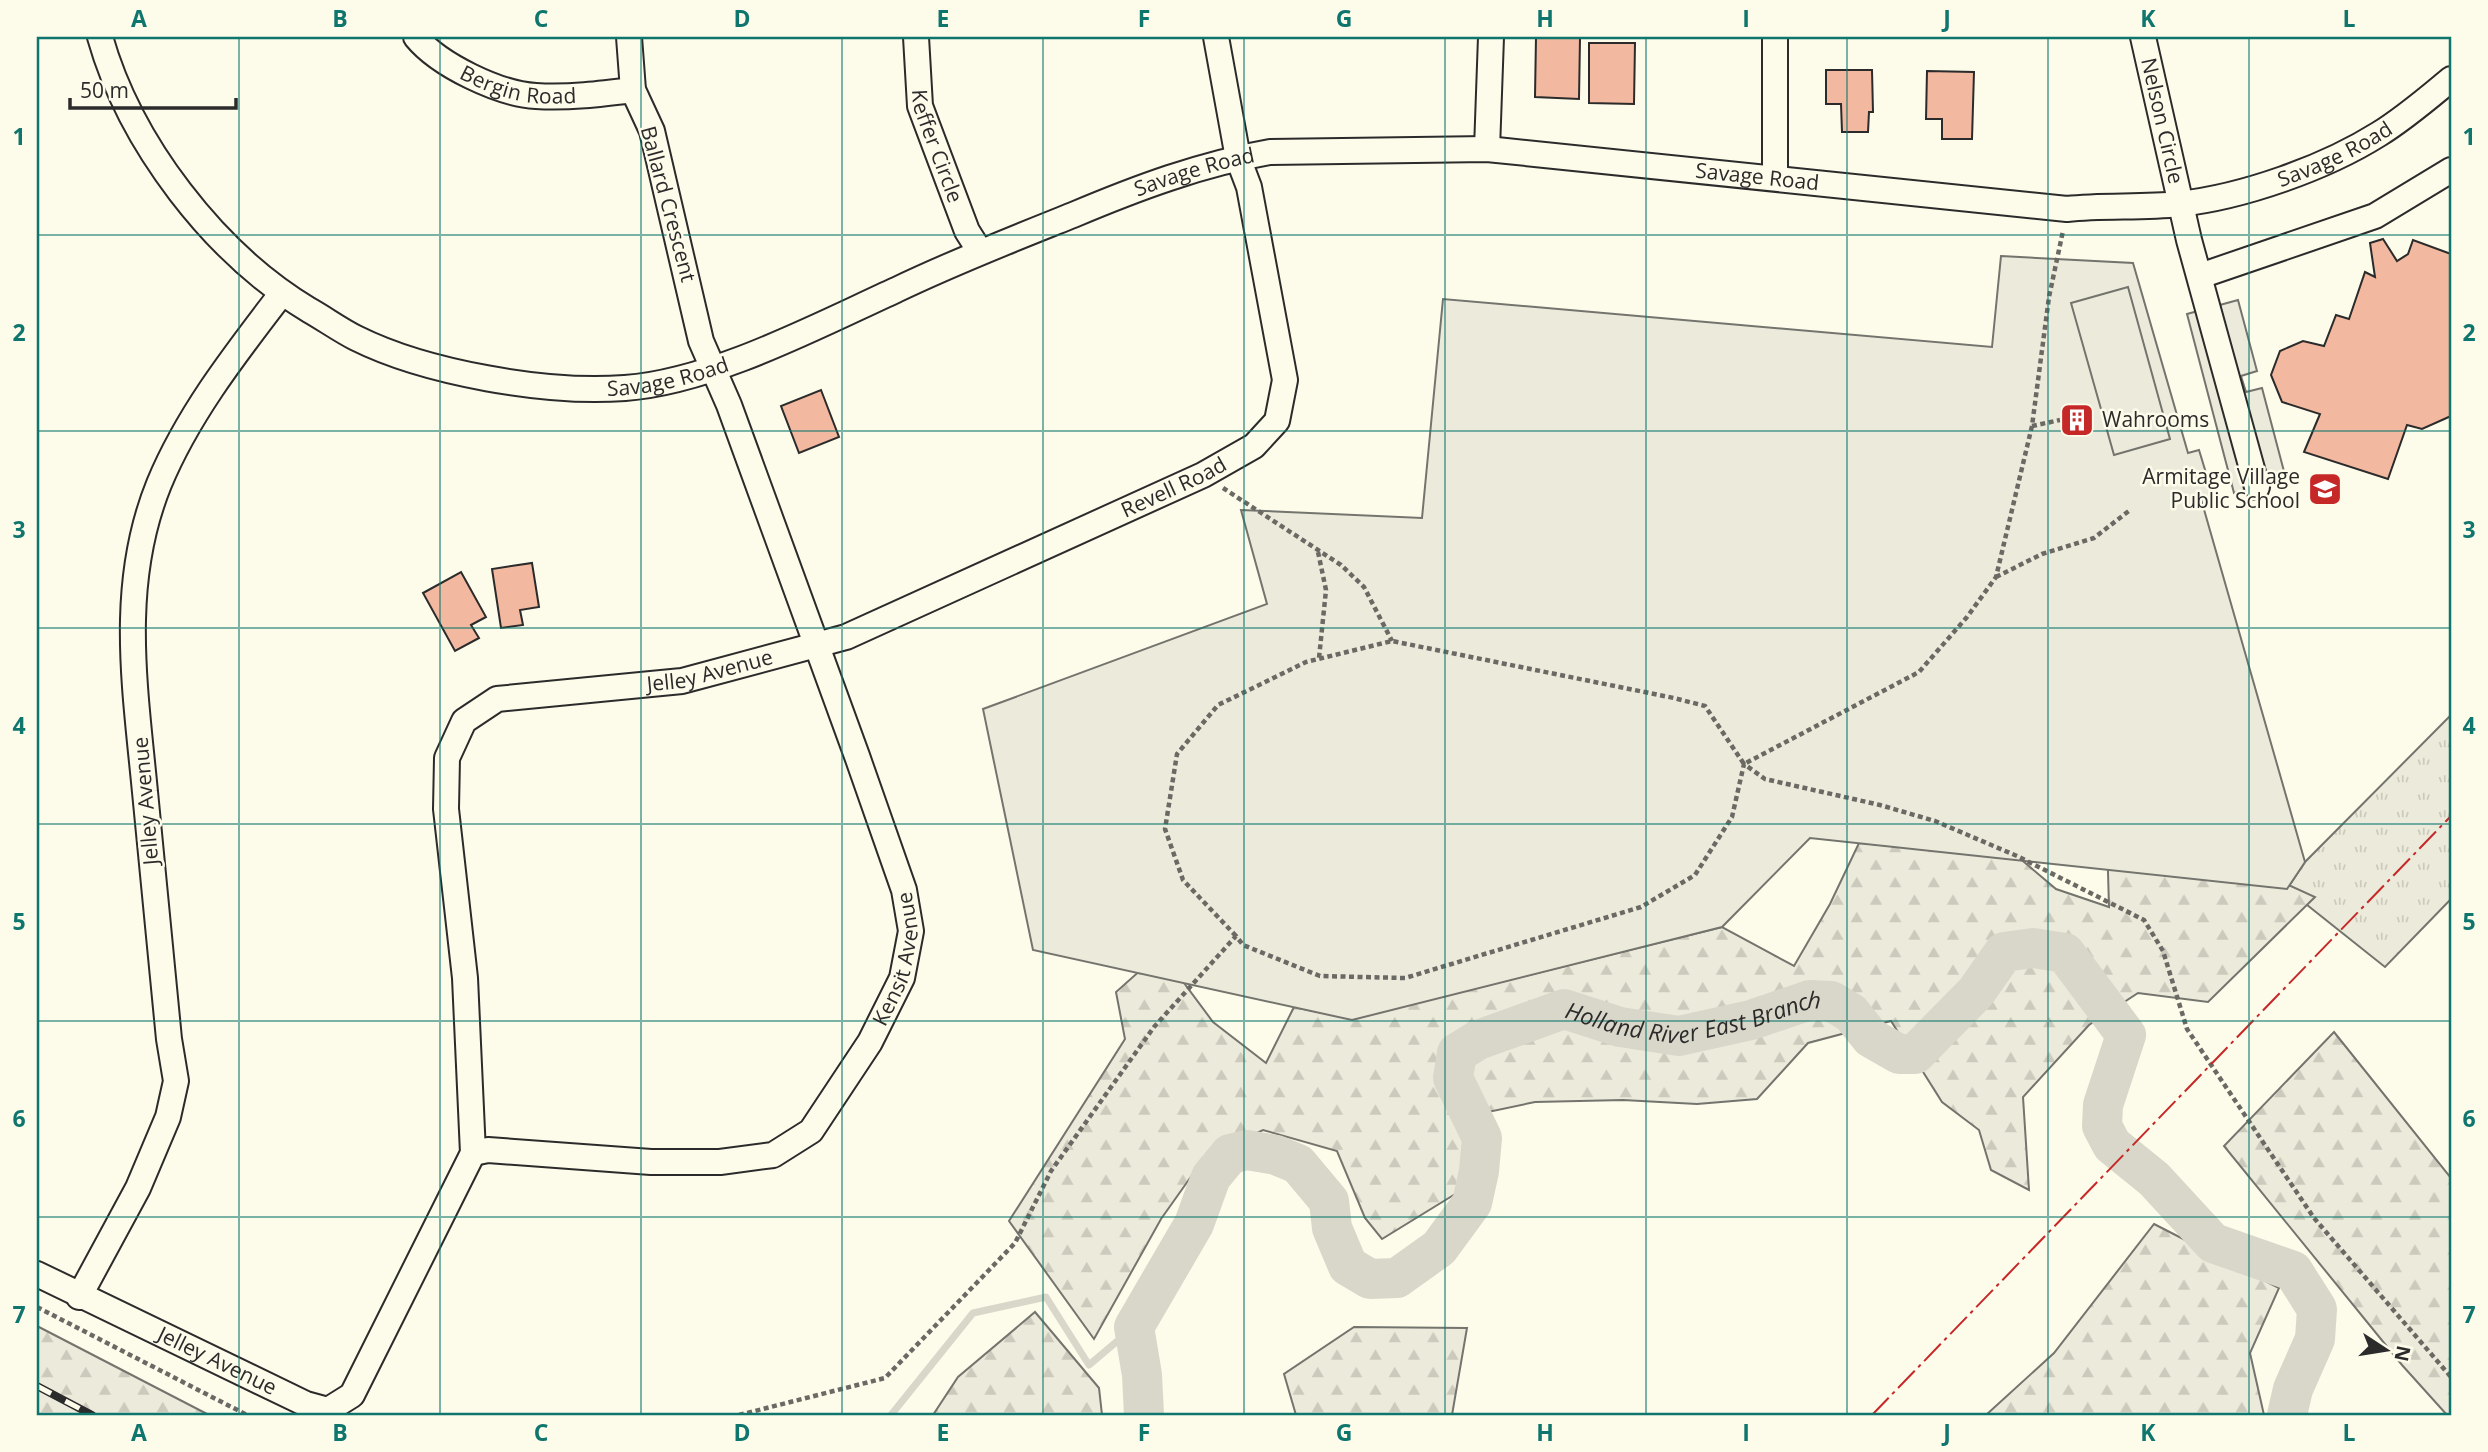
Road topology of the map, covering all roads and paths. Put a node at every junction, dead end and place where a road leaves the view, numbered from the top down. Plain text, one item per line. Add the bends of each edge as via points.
1 (100, 37) edge
2 (416, 37) edge
3 (629, 37) edge
4 (916, 37) edge
5 (1216, 37) edge
6 (1491, 37) edge
7 (1775, 37) edge
8 (2143, 37) edge
9 (2451, 79) edge
10 (634, 90) junction
11 (1488, 149) junction
12 (1238, 158) junction
13 (2451, 170) edge
14 (1775, 177) junction
15 (2182, 204) junction
16 (2067, 209) junction
17 (979, 250) junction
18 (2200, 276) junction
19 (282, 293) junction
20 (715, 370) junction
21 (2060, 420) dead end
22 (2032, 426) junction
23 (1203, 475) junction
24 (2257, 487) dead end
25 (2130, 510) dead end
26 (1318, 550) junction
27 (1996, 577) junction
28 (1392, 641) junction
29 (815, 645) junction
30 (1319, 658) junction
31 (1744, 764) junction
32 (1236, 936) junction
33 (473, 1153) junction
34 (37, 1274) edge
35 (79, 1297) junction
36 (37, 1307) edge
37 (2451, 1377) edge
38 (247, 1415) edge
39 (738, 1415) edge

1 - 19 street, Savage Road via 110,72 134,122 178,187 231,249
2 - 10 street, Bergin Road via 450,66 533,96
3 - 10 street, Ballard Crescent
4 - 17 street, Keffer Circle via 920,106 967,231
5 - 12 street
6 - 11 street
7 - 14 street
8 - 15 street, Nelson Circle
9 - 15 street, Savage Road via 2378,135 2332,158 2273,181
10 - 20 street, Ballard Crescent via 652,131 701,341
11 - 12 street, Savage Road via 1295,150
11 - 14 street, Savage Road
12 - 17 street, Savage Road via 1140,186
12 - 23 street, Revell Road via 1249,187 1285,380 1277,421 1254,446
13 - 18 street via 2375,216
14 - 16 street, Savage Road
15 - 16 street, Savage Road
15 - 18 street, Nelson Circle
16 - 22 path via 2049,297
17 - 20 street, Savage Road
18 - 24 street, Nelson Circle
19 - 20 street, Savage Road via 357,338 417,361 474,375 573,388 627,388
19 - 35 street, Jelley Avenue via 248,335 184,433 159,485 143,536 130,635 176,1082 168,1117 138,1188
20 - 29 street, Kensit Avenue
21 - 22 path
22 - 27 path
23 - 26 path
23 - 29 street, Revell Road via 846,637
25 - 27 path via 2094,538 2042,554
26 - 28 path via 1364,587
26 - 30 path via 1325,590
27 - 31 path via 1919,672
28 - 30 path
28 - 31 path via 1705,706
29 - 33 street, Jelley Avenue via 681,681 497,699 464,721 447,758 446,809 465,978
29 - 33 street, Kensit Avenue via 904,890 911,930 902,978 836,1096 811,1131 773,1155 720,1162 651,1162 488,1150
30 - 32 path via 1218,705 1177,754 1165,829 1183,880
31 - 32 path via 1732,817 1695,875 1641,907 1405,978 1320,976 1243,945
31 - 37 path via 1765,779 1936,821 2144,919 2163,951 2187,1029 2314,1218
32 - 39 path via 1154,1027 1051,1171 1015,1243 884,1378
33 - 35 street, Jelley Avenue via 363,1377 352,1395 328,1410 306,1404
34 - 35 street
36 - 38 path

